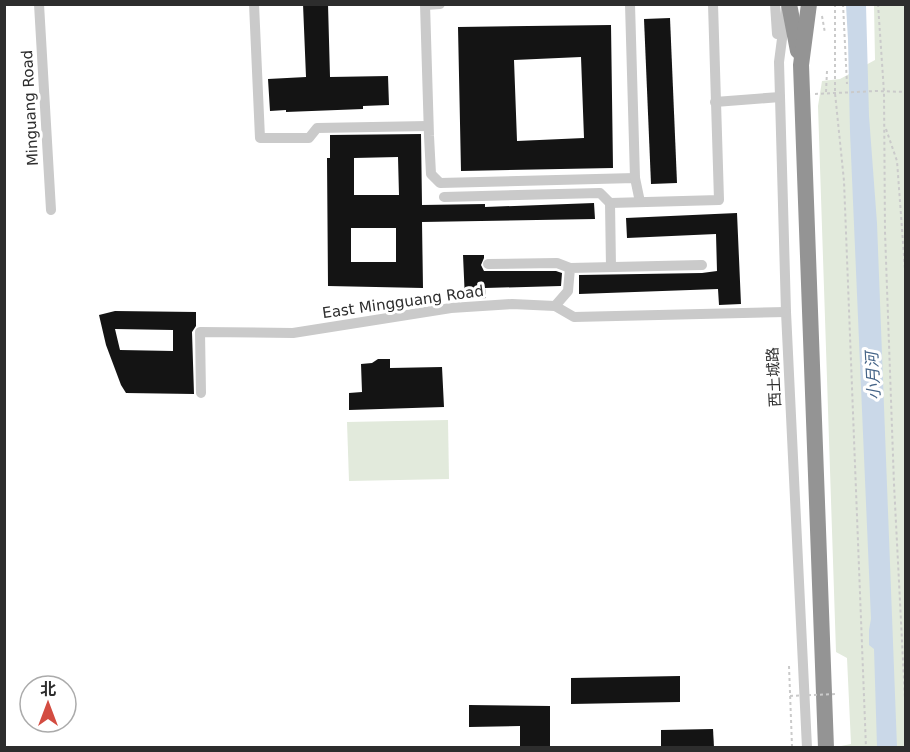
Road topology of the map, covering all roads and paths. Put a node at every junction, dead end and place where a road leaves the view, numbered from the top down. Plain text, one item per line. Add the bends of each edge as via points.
1 (39, 4) edge
2 (254, 4) edge
3 (440, 4) edge
4 (630, 4) edge
5 (713, 4) edge
6 (776, 4) edge
7 (788, 4) edge
8 (835, 4) edge
9 (843, 4) edge
10 (878, 4) edge
11 (424, 5) edge
12 (815, 8) edge
13 (825, 33) dead end
14 (779, 62) junction
15 (801, 65) junction
16 (827, 71) dead end
17 (847, 84) dead end
18 (884, 92) junction
19 (906, 92) edge
20 (826, 93) junction
21 (837, 93) junction
22 (812, 94) dead end
23 (780, 97) junction
24 (715, 102) junction
25 (884, 125) junction
26 (428, 126) junction
27 (635, 178) junction
28 (444, 197) dead end
29 (640, 202) junction
30 (610, 203) junction
31 (51, 210) dead end
32 (488, 264) dead end
33 (702, 266) dead end
34 (611, 267) junction
35 (570, 268) junction
36 (906, 283) edge
37 (555, 306) junction
38 (786, 312) junction
39 (201, 393) dead end
40 (789, 666) dead end
41 (835, 694) dead end
42 (790, 696) junction
43 (906, 719) edge
44 (792, 746) dead end
45 (807, 747) edge
46 (826, 747) edge
47 (866, 747) edge

1 - 31 street, Minguang Road
2 - 26 street via 260,138 309,138 317,128
3 - 11 street
4 - 27 street
5 - 24 street
6 - 14 street
7 - 14 street, 西土城路
7 - 15 highway
8 - 21 path
9 - 17 path
10 - 18 path
11 - 26 street
12 - 13 path
12 - 15 highway
14 - 23 street, 西土城路
15 - 46 highway
16 - 20 path
18 - 19 path
18 - 21 path
18 - 25 path
20 - 21 path
20 - 22 path
21 - 47 path via 844,180
23 - 24 street
23 - 38 street, 西土城路
24 - 29 street via 719,200
25 - 36 path via 897,161
25 - 43 path via 894,484
26 - 27 street via 431,174 440,183
27 - 29 street
28 - 30 street via 600,192
29 - 30 street
30 - 34 street
32 - 35 street via 557,263
33 - 34 street
34 - 35 street
35 - 37 street via 568,291
37 - 38 street, East Mingguang Road via 574,317
37 - 39 street, East Mingguang Road via 450,308 293,333 200,332
38 - 45 street, 西土城路
40 - 42 path
41 - 42 path, bridge
42 - 44 path

